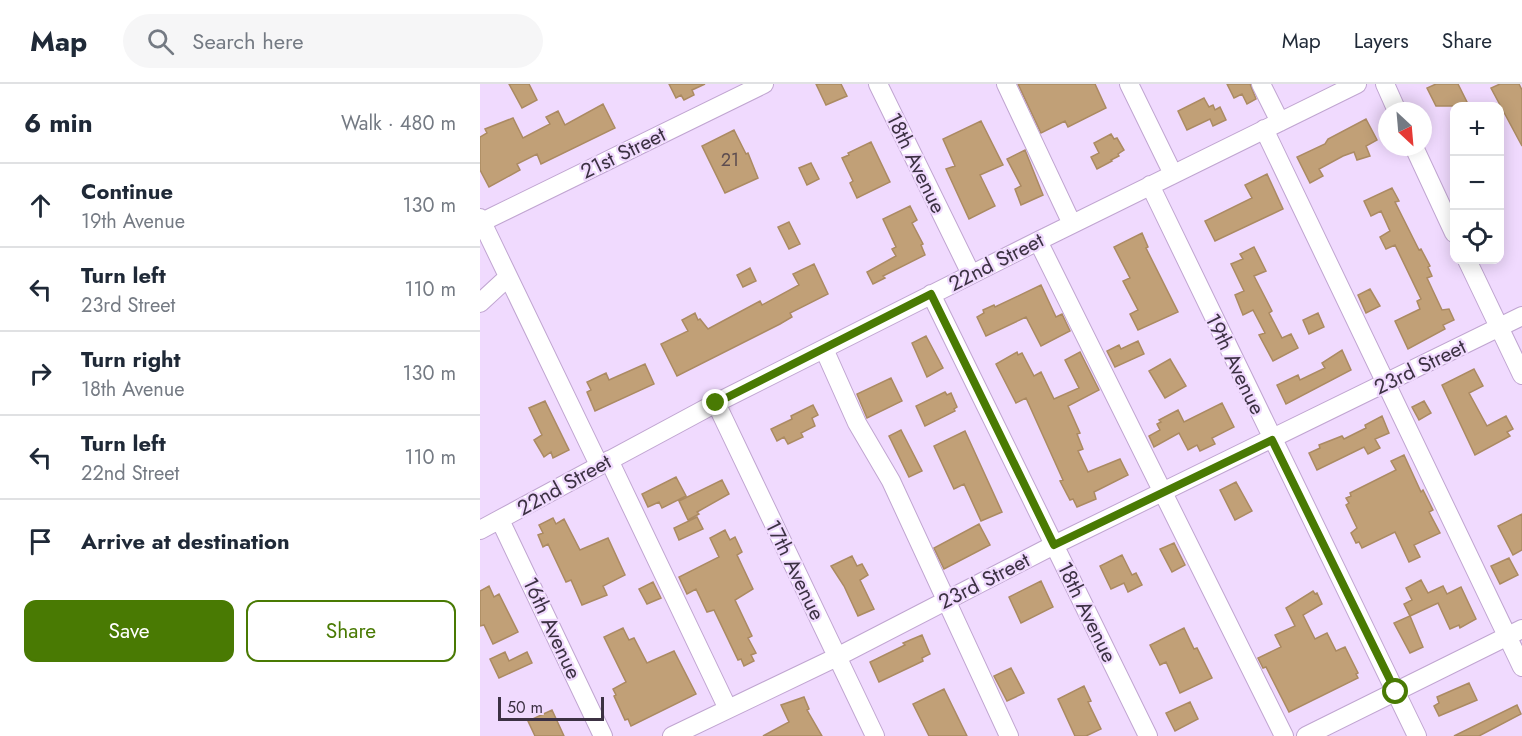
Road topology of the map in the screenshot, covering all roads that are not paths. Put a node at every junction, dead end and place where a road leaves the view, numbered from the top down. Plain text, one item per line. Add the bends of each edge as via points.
1 (764, 84) edge
2 (878, 84) edge
3 (1006, 84) edge
4 (1130, 84) edge
5 (1261, 84) edge
6 (1357, 84) edge
7 (1385, 84) edge
8 (1393, 102) edge
9 (1272, 125) junction
10 (1418, 156) edge
11 (1173, 174) junction
12 (1150, 185) junction
13 (481, 220) edge
14 (1450, 223) edge
15 (1072, 224) junction
16 (1038, 241) junction
17 (1469, 264) edge
18 (971, 274) junction
19 (508, 277) junction
20 (931, 294) junction
21 (480, 303) edge
22 (1522, 316) edge
23 (1499, 328) junction
24 (824, 349) junction
25 (1522, 375) edge
26 (1385, 384) junction
27 (716, 403) junction
28 (1272, 440) junction
29 (604, 463) junction
30 (1163, 493) junction
31 (500, 520) junction
32 (480, 531) edge
33 (1054, 545) junction
34 (946, 601) junction
35 (1515, 633) edge
36 (837, 657) junction
37 (1522, 667) edge
38 (1396, 692) junction
39 (728, 709) junction
40 (603, 736) edge
41 (672, 736) edge
42 (875, 736) edge
43 (1009, 736) edge
44 (1148, 736) edge
45 (1284, 736) edge
46 (1306, 736) edge
47 (1417, 736) edge

1 - 13 street, 21st Street
2 - 18 street, 18th Avenue
3 - 15 street
4 - 11 street
5 - 9 street
6 - 9 street, 22nd Street
7 - 8 street
9 - 11 street, 22nd Street
9 - 26 street
10 - 14 street
11 - 12 street, 22nd Street
12 - 15 street, 22nd Street
12 - 28 street, 19th Avenue
13 - 19 street
15 - 16 street, 22nd Street
16 - 18 street, 22nd Street
16 - 30 street
17 - 23 street
18 - 20 street, 22nd Street
19 - 21 street
19 - 29 street
20 - 24 street, 22nd Street
20 - 33 street, 18th Avenue
22 - 23 street, 23rd Street
23 - 25 street
23 - 26 street, 23rd Street
24 - 27 street, 22nd Street
24 - 34 street via 857,423 891,480
26 - 28 street, 23rd Street
26 - 35 street
27 - 29 street, 22nd Street
27 - 36 street, 17th Avenue
28 - 30 street, 23rd Street
28 - 38 street, 19th Avenue
29 - 31 street, 22nd Street
29 - 39 street
30 - 33 street, 23rd Street
30 - 45 street
31 - 32 street, 22nd Street
31 - 40 street, 16th Avenue
33 - 34 street, 23rd Street
33 - 44 street, 18th Avenue
34 - 36 street, 23rd Street
34 - 43 street
35 - 37 street
35 - 38 street
36 - 39 street, 23rd Street
36 - 42 street, 17th Avenue
38 - 46 street
38 - 47 street, 19th Avenue
39 - 41 street, 23rd Street

